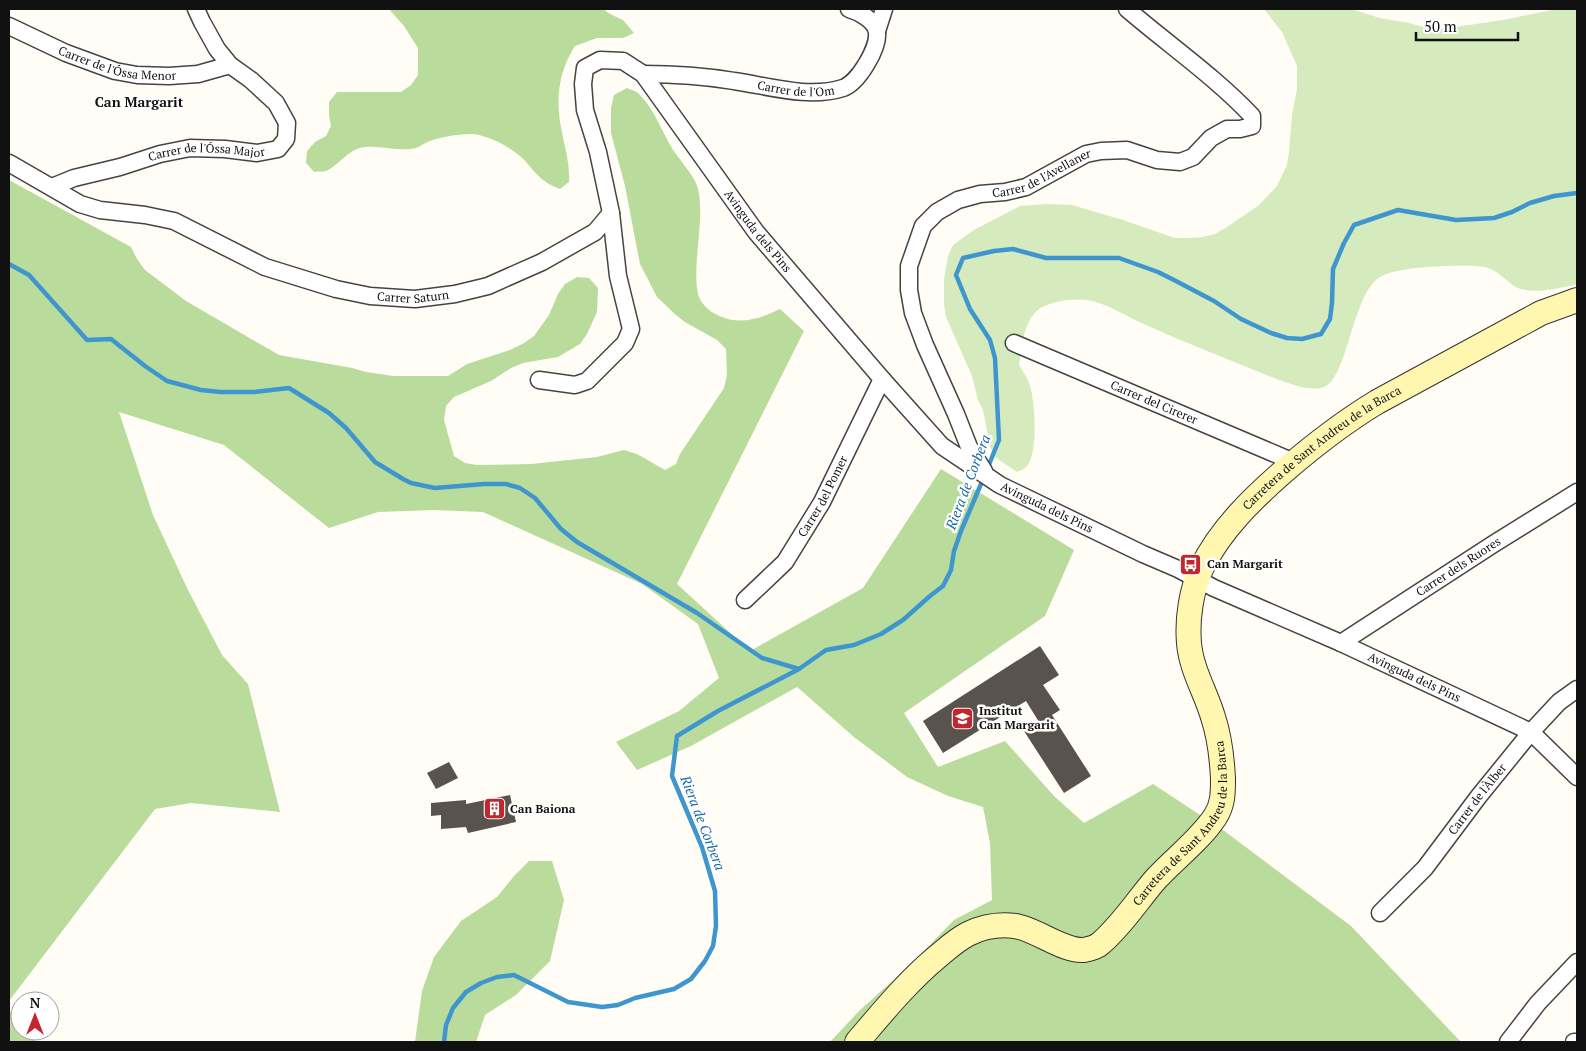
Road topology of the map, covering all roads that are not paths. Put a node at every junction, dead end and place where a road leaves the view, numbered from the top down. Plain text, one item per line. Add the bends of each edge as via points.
1 (196, 9) edge
2 (849, 9) edge
3 (884, 9) edge
4 (1127, 9) edge
5 (9, 26) edge
6 (877, 31) junction
7 (230, 65) junction
8 (643, 74) junction
9 (9, 163) edge
10 (52, 187) junction
11 (611, 213) junction
12 (1577, 300) edge
13 (1014, 343) dead end
14 (539, 380) dead end
15 (882, 380) junction
16 (1294, 462) junction
17 (987, 477) junction
18 (1577, 492) edge
19 (1197, 579) junction
20 (745, 600) dead end
21 (1341, 643) junction
22 (1577, 689) edge
23 (1531, 732) junction
24 (1577, 777) edge
25 (1380, 913) dead end
26 (1577, 962) edge
27 (857, 1042) edge
28 (1508, 1042) edge

1 - 7 street, Carrer de l'Óssa Major via 217,50
2 - 6 street via 870,21
3 - 6 street
4 - 17 street, Carrer de l'Avellaner via 1242,105 1252,116 1252,126 1228,129 1211,138 1193,157 1180,162 1157,160 1127,150 1086,154 1026,187 958,200 937,212 923,226 909,266 912,313 969,447
5 - 7 street, Carrer de l'Óssa Menor via 115,72 169,76 198,74
6 - 8 street, Carrer de l'Om via 870,58 861,73 844,88 796,91 672,74
7 - 10 street, Carrer de l'Óssa Major via 276,103 287,123 286,139 278,149 257,153 190,148 74,178
8 - 11 street via 623,61 600,60 585,68 585,110
8 - 15 street, Avinguda dels Pins via 756,232
9 - 10 street, Carrer Saturn
10 - 11 street, Carrer Saturn via 80,204 174,222 265,267 370,296 415,298 455,294 488,286 542,262 595,232
11 - 14 street via 618,276 632,329 625,343 587,381 575,385
12 - 16 street, Carretera de Sant Andreu de la Barca via 1541,313 1377,402
13 - 16 street, Carrer del Cirerer
15 - 17 street, Avinguda dels Pins via 942,446
15 - 20 street, Carrer del Pomer via 822,502 786,562
16 - 19 street, Carretera de Sant Andreu de la Barca via 1235,518
17 - 19 street, Avinguda dels Pins
18 - 21 street, Carrer dels Ruores
19 - 21 street, Avinguda dels Pins
19 - 27 street, Carretera de Sant Andreu de la Barca via 1190,608 1189,644 1221,742 1224,793 1217,815 1099,946 1082,950 1068,948 1016,926 984,927 948,947 928,964
21 - 23 street, Avinguda dels Pins
22 - 23 street, Carrer de l'Àlber via 1559,702
23 - 24 street, Avinguda dels Pins
23 - 25 street, Carrer de l'Àlber via 1425,868
26 - 28 street via 1538,1003

